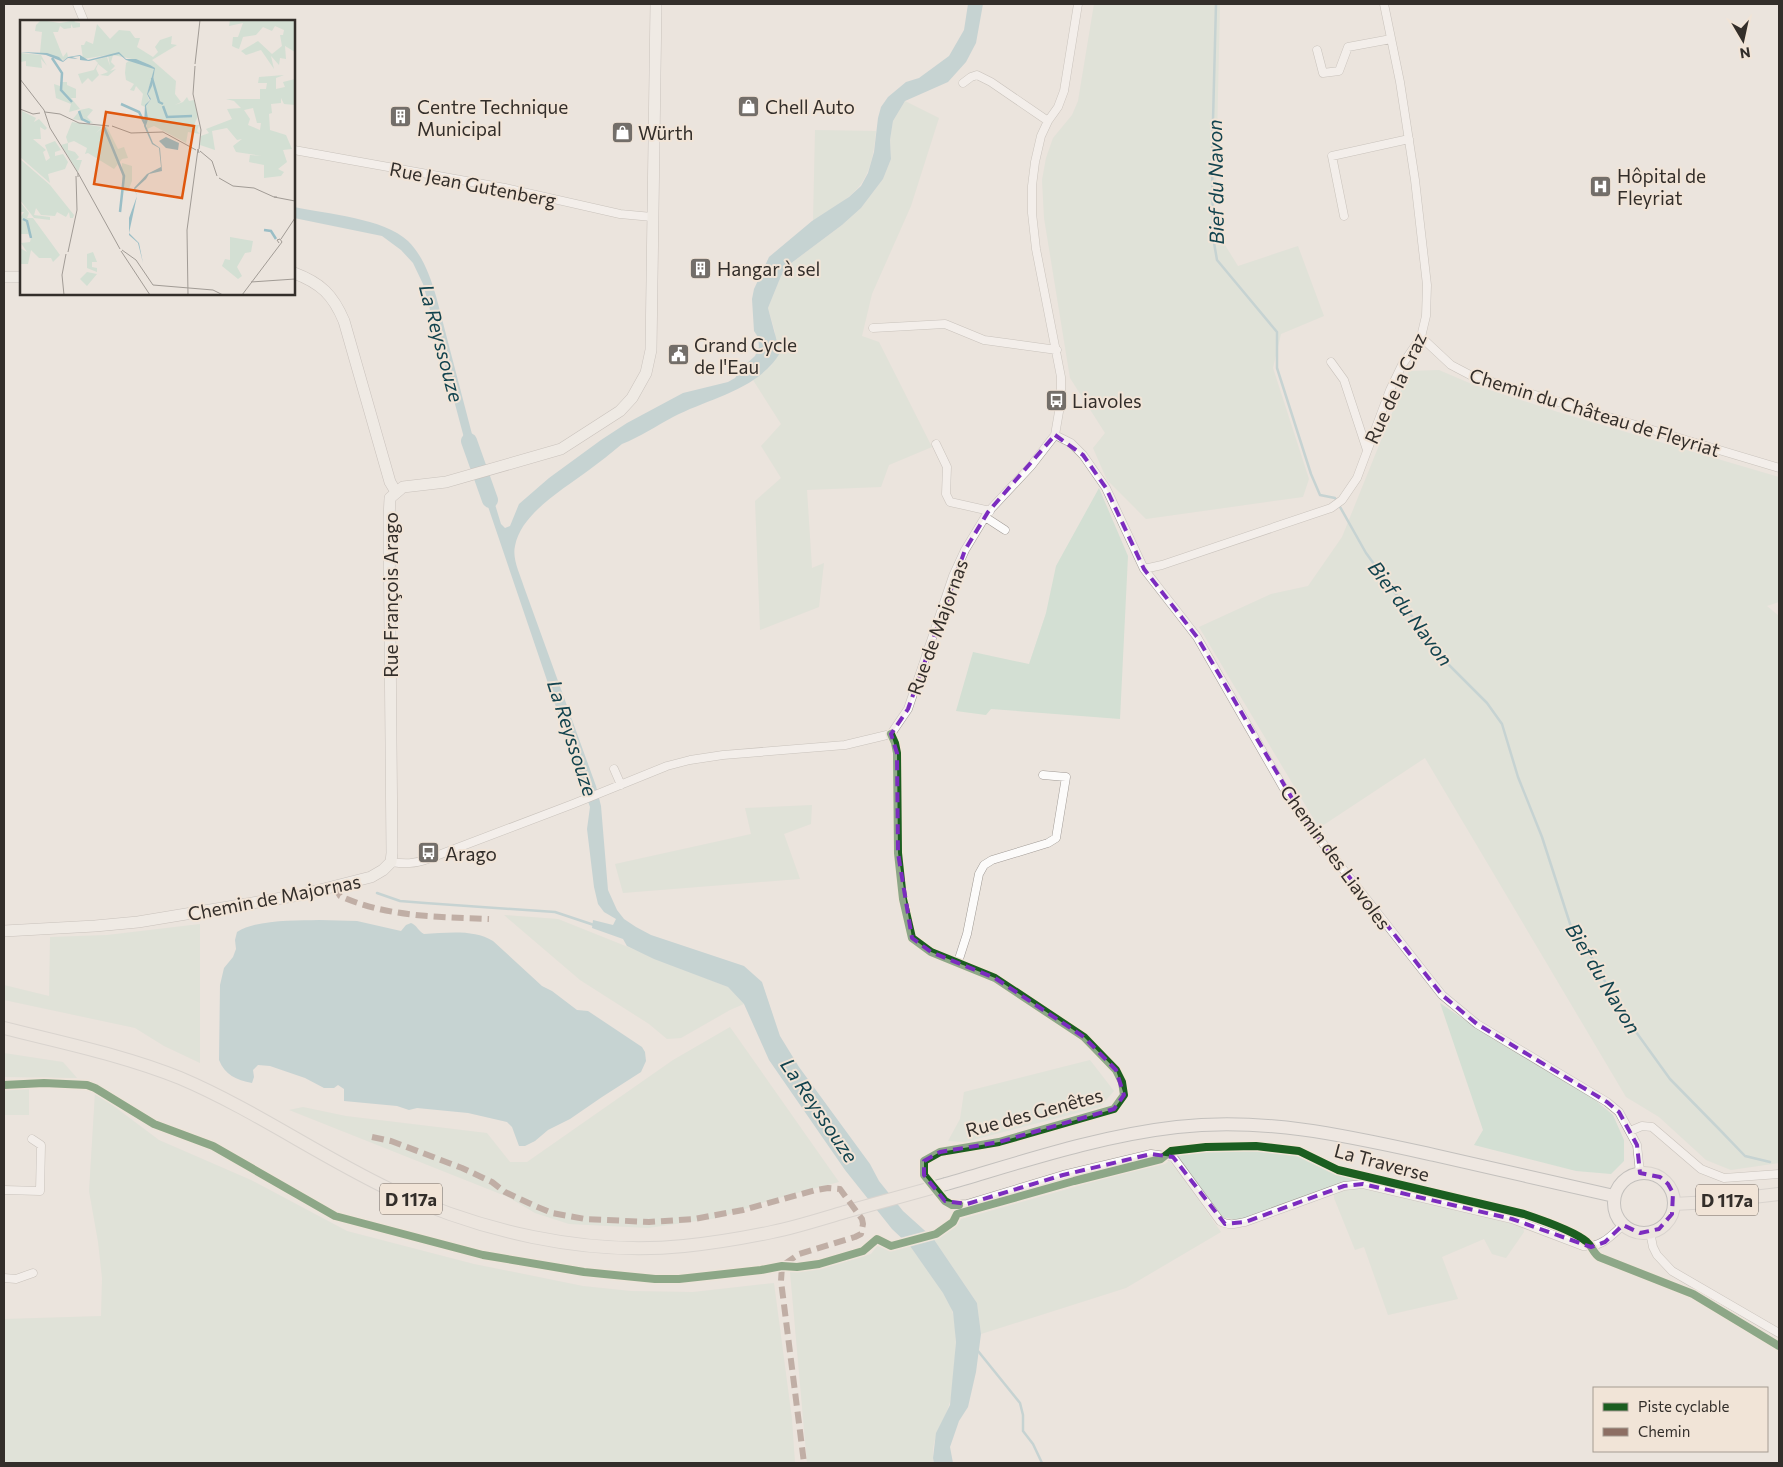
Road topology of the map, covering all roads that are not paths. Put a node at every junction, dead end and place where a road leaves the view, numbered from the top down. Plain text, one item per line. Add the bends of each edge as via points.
1 (77, 4) edge
2 (656, 4) edge
3 (1078, 4) edge
4 (1384, 4) edge
5 (84, 20) edge
6 (1392, 39) junction
7 (1317, 50) dead end
8 (963, 83) dead end
9 (1048, 120) junction
10 (1409, 139) junction
11 (295, 150) edge
12 (1344, 216) dead end
13 (652, 217) junction
14 (295, 273) edge
15 (4, 277) edge
16 (20, 277) edge
17 (873, 328) dead end
18 (1421, 338) junction
19 (1057, 350) junction
20 (1331, 362) dead end
21 (1055, 435) junction
22 (936, 444) dead end
23 (1367, 450) junction
24 (1779, 468) edge
25 (396, 492) junction
26 (987, 514) junction
27 (1005, 530) dead end
28 (1144, 569) junction
29 (891, 734) junction
30 (614, 769) dead end
31 (1043, 775) dead end
32 (621, 785) junction
33 (391, 862) junction
34 (4, 931) edge
35 (958, 962) junction
36 (4, 1028) edge
37 (1630, 1131) junction
38 (32, 1139) dead end
39 (1640, 1173) junction
40 (1779, 1174) edge
41 (4, 1190) edge
42 (1779, 1194) edge
43 (1614, 1196) junction
44 (1674, 1204) junction
45 (1623, 1225) junction
46 (1650, 1232) junction
47 (33, 1273) dead end
48 (4, 1278) edge
49 (1779, 1333) edge

1 - 5 street
2 - 13 street
3 - 9 street via 1064,91
4 - 6 street, Rue de la Craz
6 - 7 street via 1348,47 1340,70 1323,73
6 - 10 street, Rue de la Craz
8 - 9 street via 977,75
9 - 19 street via 1035,162 1032,213 1043,289
10 - 12 street via 1332,156
10 - 18 street, Rue de la Craz via 1427,285
11 - 13 street, Rue Jean Gutenberg via 505,188 620,214
13 - 25 street via 651,350 646,373 632,398 620,411 561,449 446,482 403,487
14 - 25 street, Rue François Arago via 311,280 336,302 390,482
15 - 16 street
17 - 19 street via 945,324 984,340
18 - 23 street, Rue de la Craz via 1402,365
18 - 24 street, Chemin du Château de Fleyriat via 1451,365 1472,376
19 - 21 street via 1061,387
20 - 23 street via 1344,380
21 - 26 street, Rue de Majornas
21 - 28 street, Chemin des Liavoles via 1084,455 1106,488
22 - 26 street via 947,467 946,494 950,502
23 - 28 street, Rue de la Craz via 1357,478 1342,500 1331,508 1162,566
25 - 33 street, Rue François Arago via 390,498 389,507
26 - 27 street
26 - 29 street, Rue de Majornas via 952,576 908,709
28 - 37 street, Chemin des Liavoles via 1197,637 1306,822 1442,995 1477,1024 1607,1102 1619,1112
29 - 32 street via 845,745 690,760
29 - 35 street, Rue des Genêtes via 897,753 898,853 903,899 912,938 931,952
30 - 32 street
31 - 35 street via 1066,777 1056,838 984,865
32 - 33 street via 414,864
33 - 34 street, Chemin de Majornas via 371,877 280,899 138,922
35 - 45 street, Rue des Genêtes via 995,978 1084,1037 1116,1070 1124,1095 1114,1109 999,1142 940,1152 924,1161 924,1175 945,1202 952,1205 967,1204 1063,1175 1152,1154 1172,1157 1225,1224 1245,1222 1344,1186 1363,1184 1512,1220 1583,1246 1605,1242
36 - 43 main road, D 117a, bridge via 110,1054 179,1078 234,1104 387,1188 447,1213 511,1232 587,1245 681,1246 774,1232 1073,1148 1143,1132 1197,1126 1255,1125 1341,1134
37 - 39 street, Chemin des Liavoles via 1637,1145
37 - 40 street via 1642,1126 1652,1127 1701,1169 1724,1178
38 - 41 street via 41,1145 40,1191
39 - 43 main road via 1624,1180
39 - 44 main road via 1651,1174 1668,1184
42 - 44 main road, D 117a
43 - 45 main road via 1614,1207
44 - 46 main road via 1667,1222
45 - 46 main road via 1640,1233
46 - 49 street via 1657,1255 1672,1271
47 - 48 street via 16,1279

